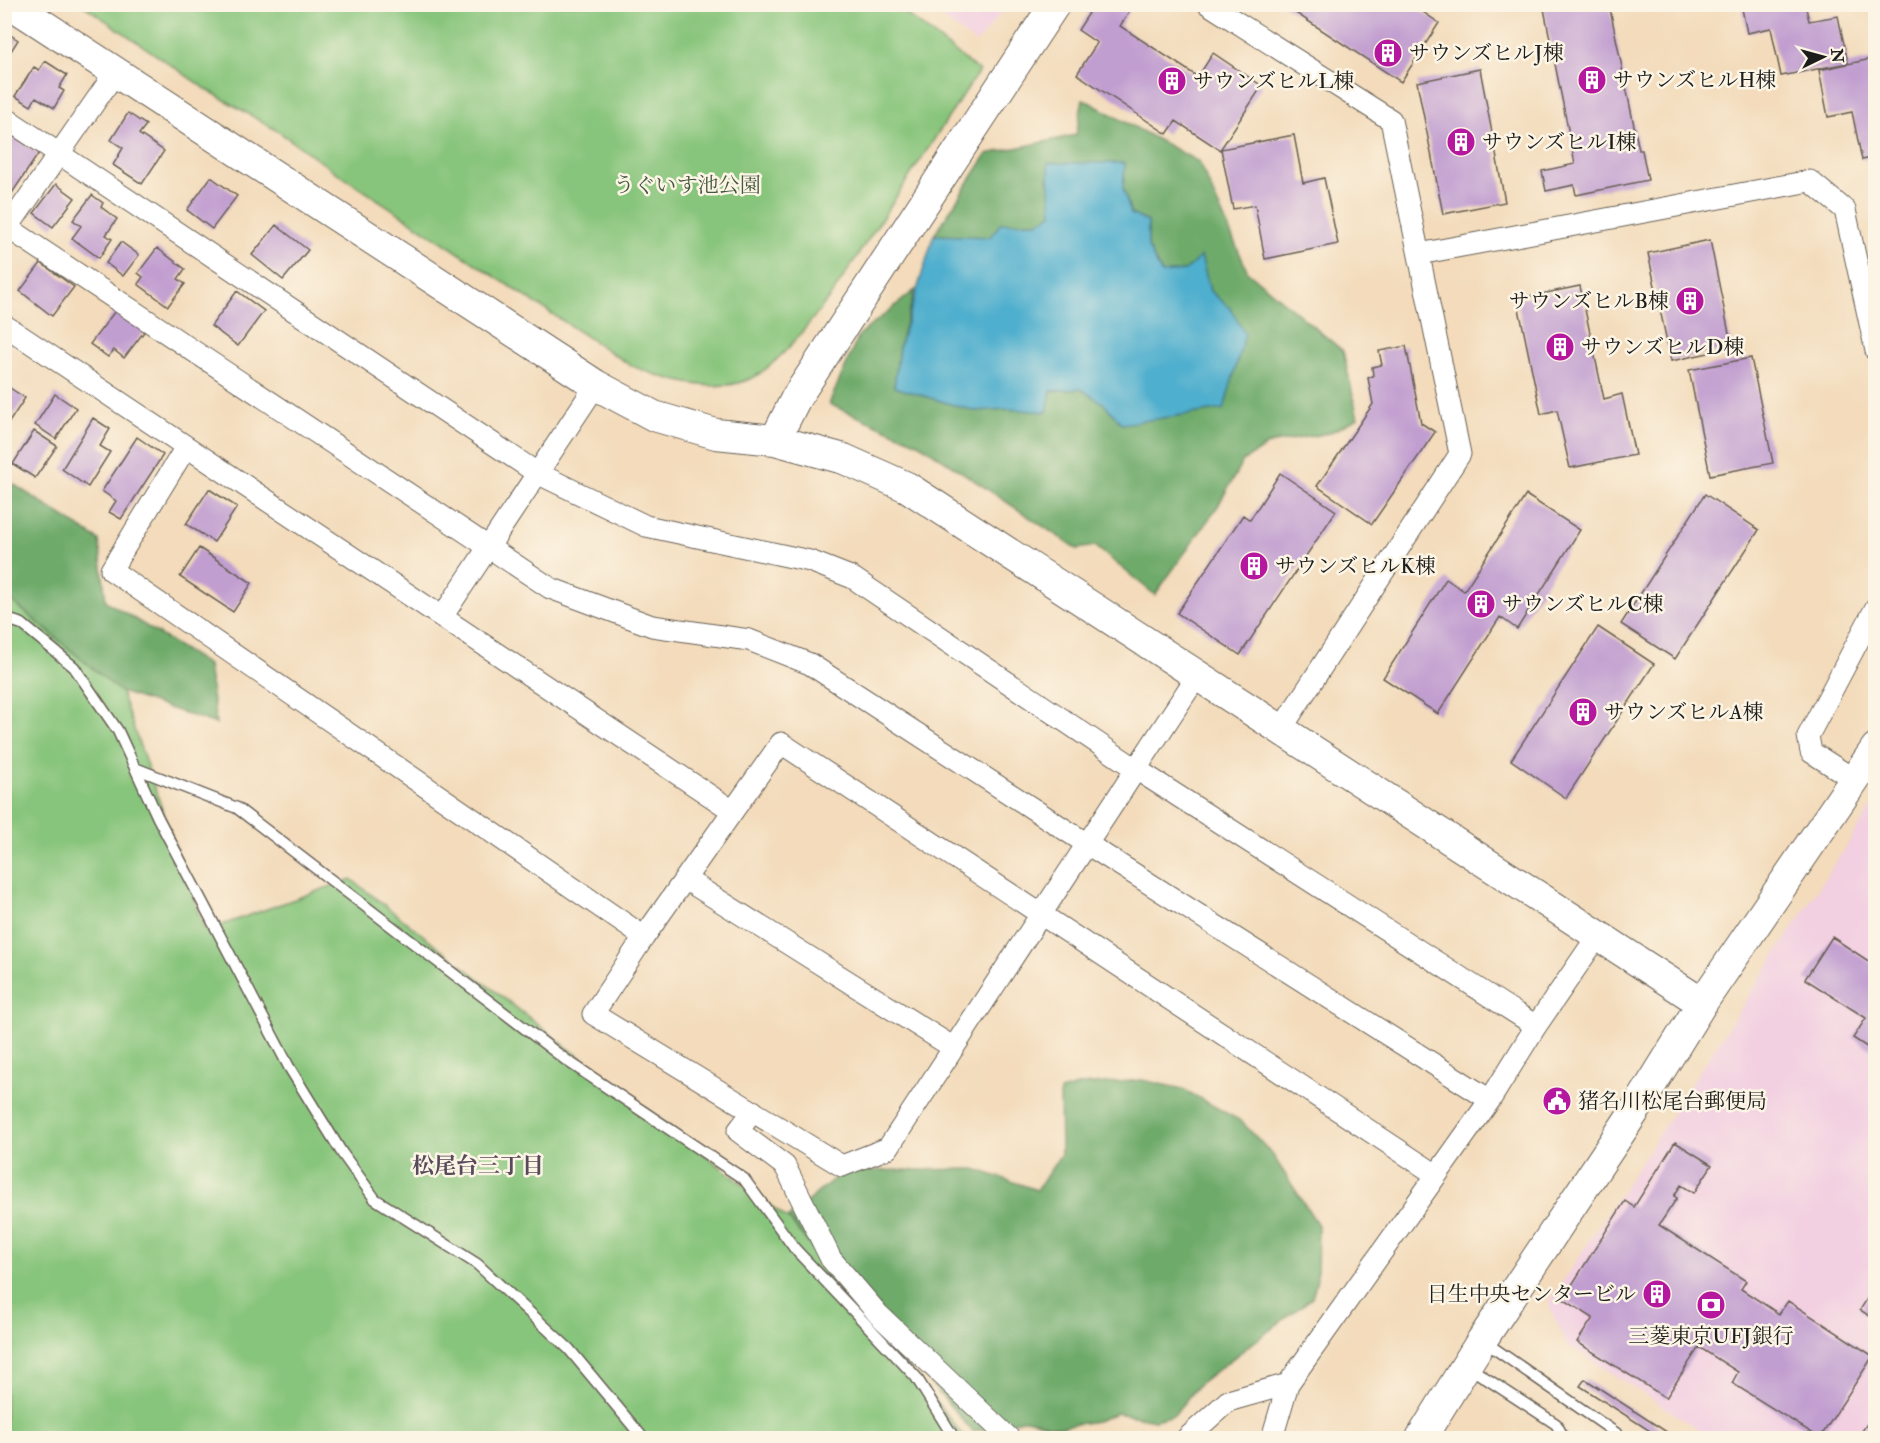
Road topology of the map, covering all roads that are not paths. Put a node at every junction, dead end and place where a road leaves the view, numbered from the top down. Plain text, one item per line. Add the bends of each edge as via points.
1 (11, 4) edge
2 (1054, 4) edge
3 (1208, 4) edge
4 (114, 73) junction
5 (4, 117) edge
6 (60, 152) junction
7 (6, 228) edge
8 (1419, 254) junction
9 (4, 325) edge
10 (1875, 351) edge
11 (596, 385) junction
12 (775, 440) junction
13 (186, 447) junction
14 (537, 473) junction
15 (489, 547) junction
16 (1875, 607) edge
17 (442, 617) junction
18 (4, 618) edge
19 (1197, 676) junction
20 (1280, 730) junction
21 (1875, 748) edge
22 (135, 768) junction
23 (1136, 769) junction
24 (1855, 780) junction
25 (733, 812) junction
26 (1087, 844) junction
27 (685, 879) junction
28 (1041, 914) junction
29 (644, 937) junction
30 (1597, 937) junction
31 (1702, 1003) junction
32 (1536, 1026) junction
33 (954, 1048) junction
34 (1490, 1100) junction
35 (753, 1112) junction
36 (1435, 1174) junction
37 (1482, 1340) junction
38 (1466, 1365) junction
39 (1288, 1384) junction
40 (643, 1438) edge
41 (954, 1438) edge
42 (1009, 1438) edge
43 (1187, 1438) edge
44 (1272, 1438) edge
45 (1421, 1438) edge
46 (1564, 1438) edge
47 (1623, 1438) edge

1 - 4 street
2 - 12 street via 796,398
3 - 8 street via 1391,120
4 - 6 street
4 - 11 street
5 - 6 street
6 - 7 street
6 - 14 street
7 - 15 street
8 - 10 street via 1810,181 1845,210
8 - 20 street via 1460,454
9 - 13 street
11 - 12 street via 654,416 716,434
11 - 14 street
12 - 19 street via 844,459 907,487
13 - 17 street
13 - 29 street via 111,570
14 - 15 street
14 - 23 street via 646,526 810,561 853,578
15 - 17 street
15 - 26 street via 550,588 652,626 748,640 810,664
16 - 24 street via 1808,736 1811,752
17 - 25 street
18 - 22 lane via 22,624 74,667 118,731
19 - 20 street
19 - 23 street
20 - 30 street
21 - 24 street
22 - 40 lane via 289,1067 375,1199 477,1264 569,1349
22 - 41 lane via 237,808 566,1060 744,1179 795,1249 916,1377
23 - 26 street
23 - 32 street
24 - 31 street
25 - 27 street
25 - 28 street via 781,743
26 - 28 street
26 - 34 street
27 - 29 street
27 - 33 street
28 - 33 street
28 - 36 street
29 - 35 street via 593,1014
30 - 31 street
30 - 32 street
31 - 37 street
32 - 34 street
33 - 35 street via 888,1148 842,1166
34 - 36 street
35 - 42 street via 738,1131 785,1166 831,1259 879,1315
36 - 39 street
37 - 38 street
37 - 47 lane
38 - 45 street
38 - 46 lane via 1556,1424
39 - 43 street via 1228,1401
39 - 44 street

